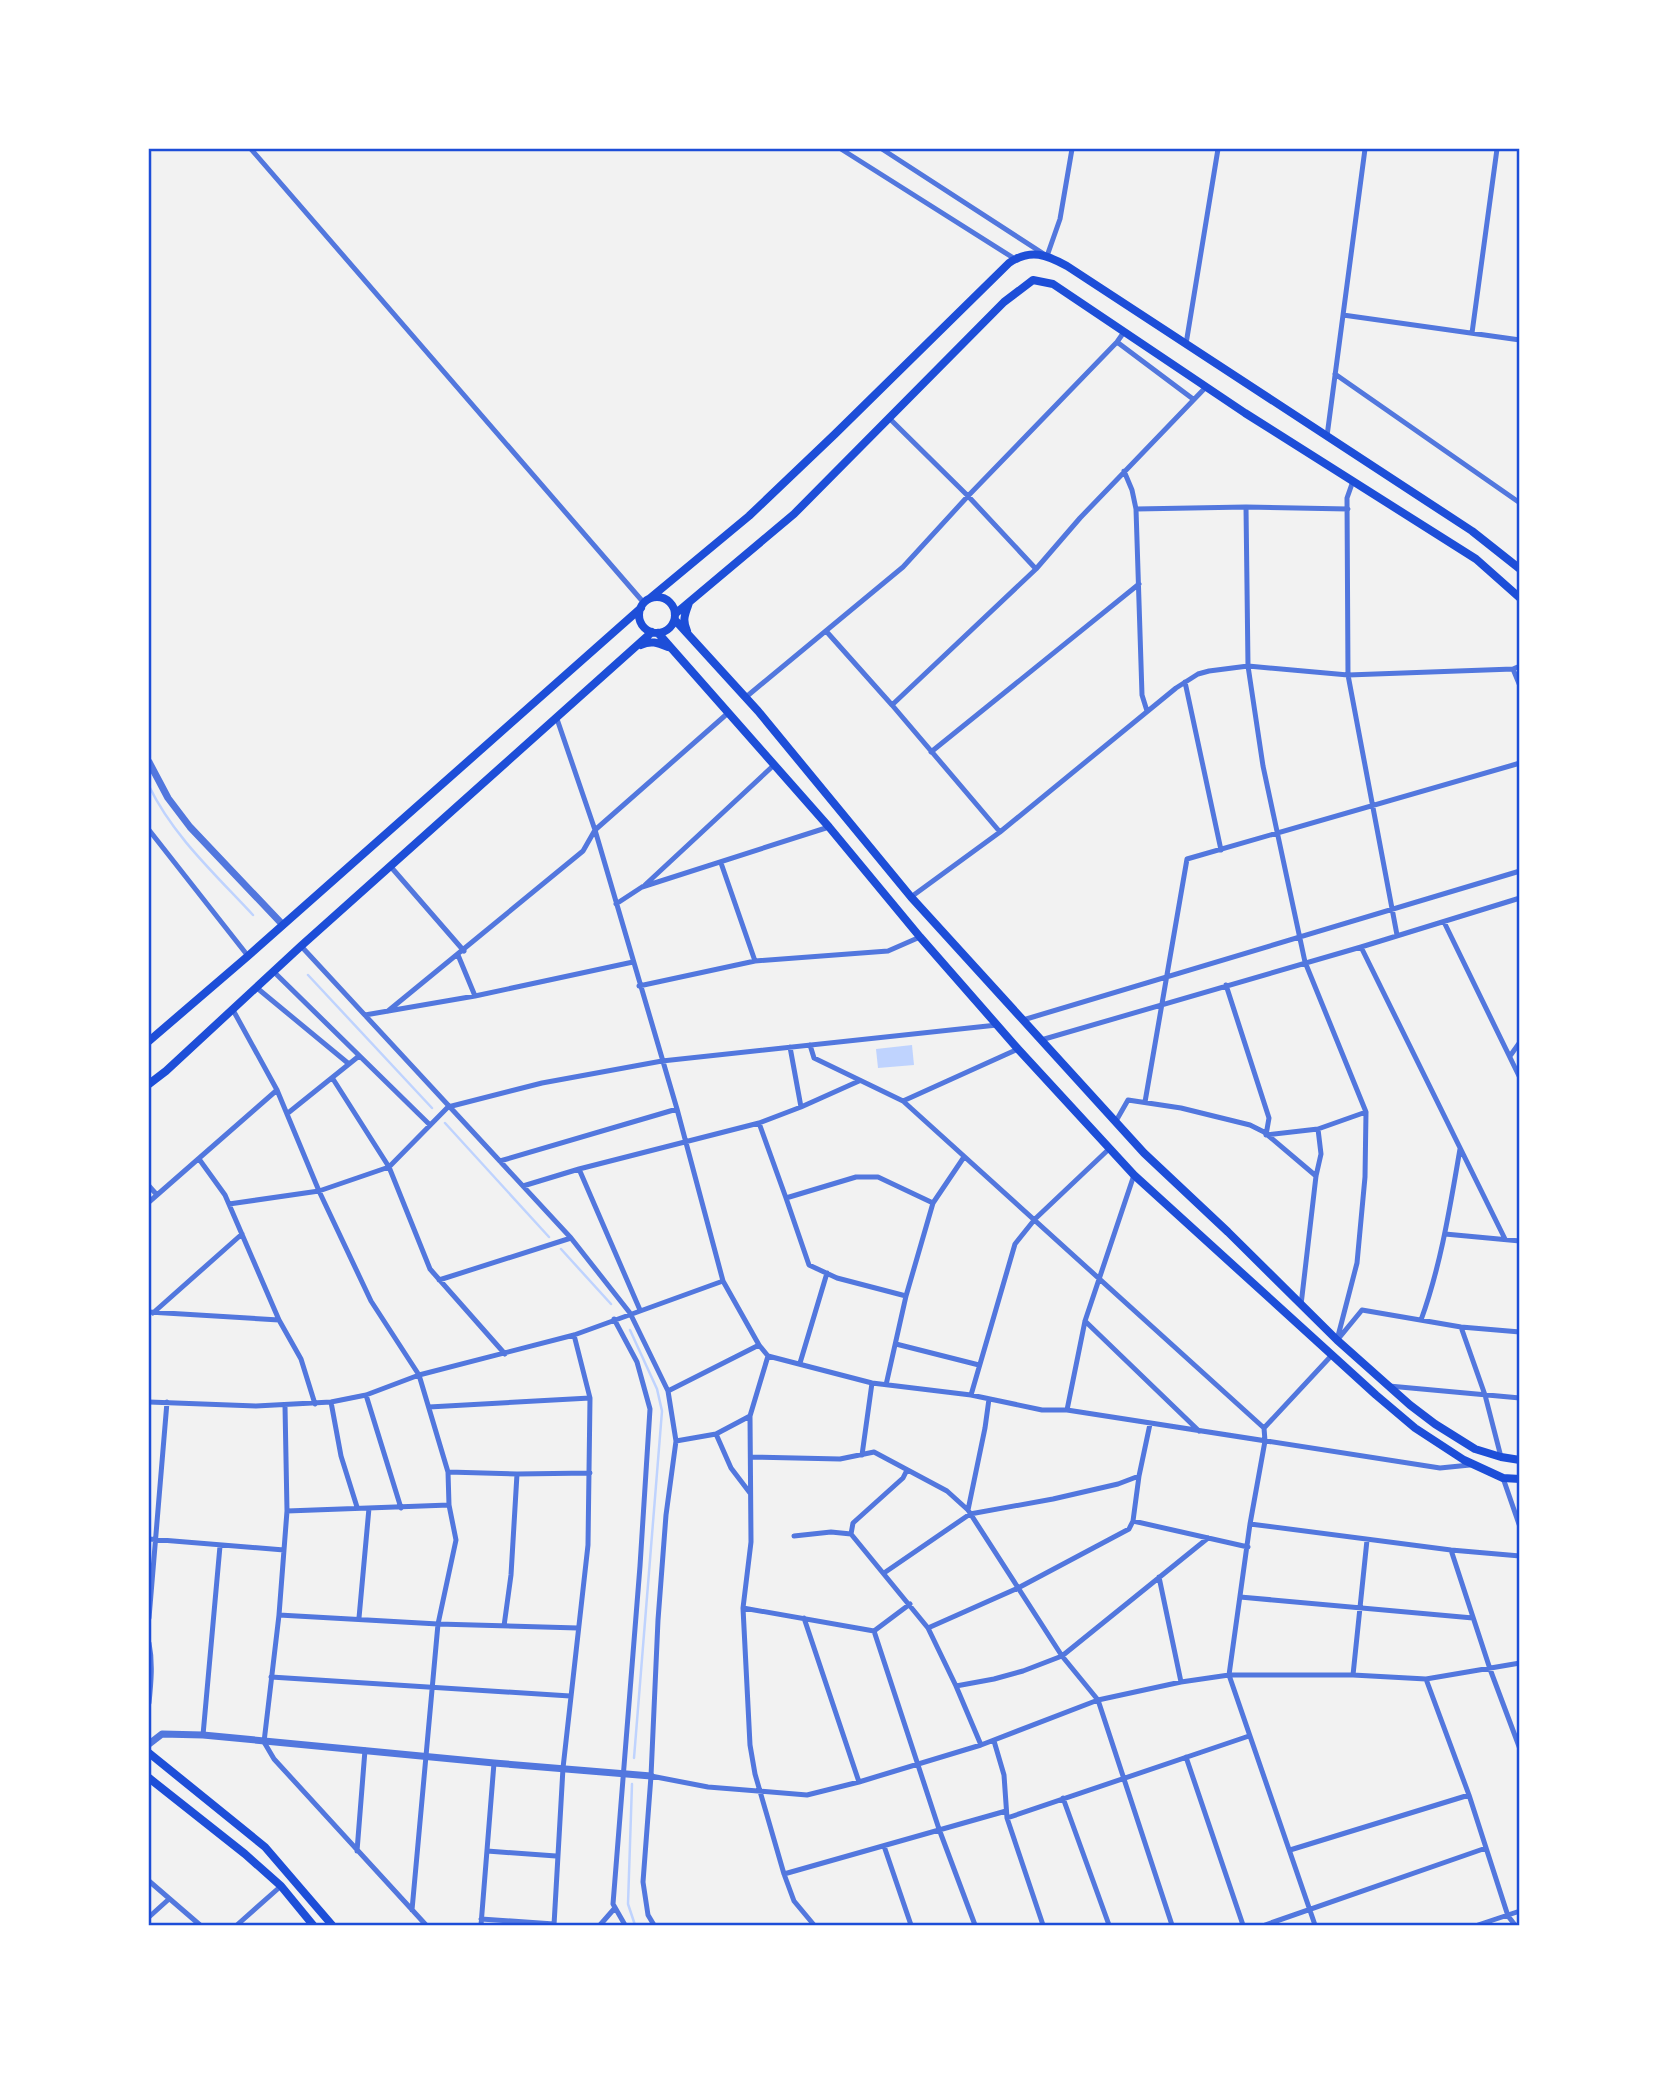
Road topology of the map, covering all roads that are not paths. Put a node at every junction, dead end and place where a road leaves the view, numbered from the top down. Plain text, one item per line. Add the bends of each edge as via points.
1 (251, 149) edge
2 (841, 149) edge
3 (882, 149) edge
4 (1072, 149) edge
5 (1218, 149) edge
6 (1365, 149) edge
7 (1497, 149) edge
8 (1047, 256) junction
9 (1015, 259) junction
10 (1343, 315) junction
11 (1124, 332) junction
12 (1472, 333) junction
13 (1520, 340) edge
14 (1117, 342) junction
15 (1186, 344) junction
16 (1335, 374) junction
17 (1206, 387) junction
18 (1194, 399) junction
19 (888, 417) junction
20 (1327, 436) junction
21 (1124, 471) junction
22 (1353, 481) junction
23 (968, 496) junction
24 (1520, 503) edge
25 (1246, 506) junction
26 (1136, 509) junction
27 (1348, 509) junction
28 (1036, 569) junction
29 (1520, 569) edge
30 (1139, 584) junction
31 (1520, 598) edge
32 (645, 603) junction
33 (689, 603) junction
34 (675, 617) junction
35 (826, 631) junction
36 (655, 633) junction
37 (688, 634) junction
38 (670, 647) junction
39 (635, 648) junction
40 (1248, 666) junction
41 (1520, 666) edge
42 (1513, 669) junction
43 (1348, 675) junction
44 (1185, 682) junction
45 (1520, 686) edge
46 (746, 697) junction
47 (892, 705) junction
48 (1147, 711) junction
49 (728, 713) junction
50 (557, 719) junction
51 (932, 752) junction
52 (149, 762) edge
53 (1520, 763) edge
54 (774, 765) junction
55 (1372, 806) junction
56 (829, 827) junction
57 (149, 830) edge
58 (595, 830) junction
59 (1000, 832) junction
60 (1278, 833) junction
61 (1220, 850) junction
62 (721, 863) junction
63 (391, 867) junction
64 (1520, 871) edge
65 (642, 887) junction
66 (911, 897) junction
67 (1520, 898) edge
68 (616, 904) junction
69 (1392, 909) junction
70 (1444, 922) junction
71 (283, 925) junction
72 (1397, 934) junction
73 (920, 937) junction
74 (1300, 937) junction
75 (301, 946) junction
76 (1361, 947) junction
77 (461, 953) junction
78 (248, 956) junction
79 (755, 961) junction
80 (633, 962) junction
81 (1305, 962) junction
82 (274, 972) junction
83 (1167, 977) junction
84 (1226, 985) junction
85 (639, 986) junction
86 (257, 988) junction
87 (475, 996) junction
88 (1162, 1004) junction
89 (233, 1010) junction
90 (388, 1011) junction
91 (365, 1016) junction
92 (1023, 1020) junction
93 (998, 1025) junction
94 (1041, 1040) junction
95 (149, 1041) edge
96 (1520, 1042) edge
97 (810, 1045) junction
98 (790, 1046) junction
99 (1018, 1049) junction
100 (359, 1056) junction
101 (1510, 1056) junction
102 (662, 1061) junction
103 (349, 1064) junction
104 (1520, 1078) edge
105 (333, 1079) junction
106 (859, 1081) junction
107 (149, 1084) edge
108 (277, 1090) junction
109 (903, 1101) junction
110 (1145, 1102) junction
111 (448, 1107) junction
112 (801, 1107) junction
113 (677, 1109) junction
114 (1366, 1112) junction
115 (288, 1113) junction
116 (1116, 1121) junction
117 (759, 1123) junction
118 (430, 1125) junction
119 (1318, 1129) junction
120 (1266, 1135) junction
121 (685, 1142) junction
122 (1110, 1147) junction
123 (1460, 1149) junction
124 (964, 1157) junction
125 (199, 1159) junction
126 (500, 1161) junction
127 (389, 1167) junction
128 (579, 1169) junction
129 (1134, 1175) junction
130 (1316, 1176) junction
131 (149, 1186) edge
132 (523, 1186) junction
133 (318, 1191) junction
134 (157, 1195) junction
135 (786, 1198) junction
136 (149, 1202) edge
137 (933, 1203) junction
138 (229, 1204) junction
139 (1035, 1219) junction
140 (242, 1234) junction
141 (1445, 1234) junction
142 (571, 1238) junction
143 (1505, 1239) junction
144 (1520, 1241) edge
145 (827, 1273) junction
146 (1100, 1279) junction
147 (439, 1280) junction
148 (723, 1281) junction
149 (906, 1296) junction
150 (1301, 1305) junction
151 (640, 1310) junction
152 (151, 1312) edge
153 (630, 1313) junction
154 (279, 1320) junction
155 (614, 1320) junction
156 (1421, 1320) junction
157 (1085, 1321) junction
158 (1461, 1327) junction
159 (1520, 1332) edge
160 (574, 1335) junction
161 (1337, 1340) junction
162 (896, 1344) junction
163 (759, 1345) junction
164 (505, 1354) junction
165 (1332, 1355) junction
166 (768, 1356) junction
167 (800, 1363) junction
168 (979, 1365) junction
169 (419, 1375) junction
170 (872, 1383) junction
171 (886, 1385) junction
172 (1389, 1386) junction
173 (668, 1391) junction
174 (366, 1395) junction
175 (971, 1395) junction
176 (1485, 1395) junction
177 (590, 1398) junction
178 (1520, 1398) edge
179 (989, 1399) junction
180 (149, 1402) edge
181 (167, 1402) junction
182 (331, 1402) junction
183 (315, 1404) junction
184 (285, 1406) junction
185 (429, 1407) junction
186 (1067, 1410) junction
187 (750, 1416) junction
188 (1150, 1424) junction
189 (1264, 1428) junction
190 (1200, 1432) junction
191 (716, 1434) junction
192 (676, 1441) junction
193 (1265, 1441) junction
194 (862, 1455) junction
195 (751, 1457) junction
196 (1501, 1457) junction
197 (1520, 1460) edge
198 (1476, 1464) junction
199 (907, 1470) junction
200 (448, 1472) junction
201 (590, 1473) junction
202 (517, 1474) junction
203 (1139, 1476) junction
204 (1503, 1478) junction
205 (1520, 1479) edge
206 (750, 1493) junction
207 (449, 1506) junction
208 (357, 1507) junction
209 (369, 1508) junction
210 (401, 1508) junction
211 (287, 1511) junction
212 (969, 1512) junction
213 (1133, 1521) junction
214 (1250, 1524) junction
215 (1520, 1527) edge
216 (851, 1534) junction
217 (794, 1536) dead end
218 (1208, 1538) junction
219 (152, 1539) edge
220 (1367, 1540) junction
221 (220, 1546) junction
222 (1248, 1547) junction
223 (284, 1550) junction
224 (1451, 1550) junction
225 (1520, 1556) edge
226 (884, 1573) junction
227 (1159, 1577) junction
228 (1018, 1588) junction
229 (1240, 1597) junction
230 (910, 1604) junction
231 (1361, 1606) junction
232 (743, 1608) junction
233 (279, 1615) junction
234 (149, 1618) edge
235 (359, 1618) junction
236 (804, 1618) junction
237 (1473, 1618) junction
238 (438, 1624) junction
239 (505, 1626) junction
240 (578, 1628) junction
241 (928, 1628) junction
242 (874, 1631) junction
243 (149, 1643) edge
244 (150, 1653) edge
245 (1062, 1656) junction
246 (1520, 1663) edge
247 (1490, 1669) junction
248 (1229, 1675) junction
249 (1353, 1675) junction
250 (271, 1677) junction
251 (1426, 1679) junction
252 (1181, 1682) junction
253 (956, 1686) junction
254 (433, 1688) junction
255 (570, 1696) junction
256 (1098, 1700) junction
257 (149, 1703) edge
258 (203, 1735) junction
259 (1249, 1736) junction
260 (993, 1741) junction
261 (264, 1742) junction
262 (149, 1744) edge
263 (981, 1745) junction
264 (1520, 1749) edge
265 (365, 1750) junction
266 (149, 1753) edge
267 (426, 1756) junction
268 (1186, 1757) junction
269 (494, 1763) junction
270 (919, 1765) junction
271 (563, 1768) junction
272 (623, 1773) junction
273 (651, 1776) junction
274 (149, 1778) edge
275 (1123, 1778) junction
276 (859, 1782) junction
277 (761, 1792) junction
278 (1469, 1795) junction
279 (1063, 1798) junction
280 (1006, 1815) junction
281 (939, 1829) junction
282 (884, 1846) junction
283 (1486, 1848) junction
284 (1290, 1850) junction
285 (357, 1851) junction
286 (487, 1851) junction
287 (556, 1856) dead end
288 (783, 1874) junction
289 (149, 1881) edge
290 (281, 1886) junction
291 (169, 1899) junction
292 (614, 1909) junction
293 (412, 1910) junction
294 (1310, 1910) junction
295 (1520, 1911) edge
296 (1508, 1916) junction
297 (149, 1917) edge
298 (481, 1922) edge
299 (554, 1924) edge
300 (200, 1925) edge
301 (237, 1925) edge
302 (313, 1925) edge
303 (332, 1925) edge
304 (426, 1925) edge
305 (600, 1925) edge
306 (625, 1925) edge
307 (654, 1925) edge
308 (814, 1925) edge
309 (911, 1925) edge
310 (975, 1925) edge
311 (1043, 1925) edge
312 (1109, 1925) edge
313 (1172, 1925) edge
314 (1243, 1925) edge
315 (1265, 1925) edge
316 (1315, 1925) edge
317 (1478, 1925) edge
318 (1516, 1925) edge

1 - 32 street
2 - 9 street
3 - 8 street
4 - 8 street via 1060,219
5 - 15 street
6 - 10 street
7 - 12 street
8 - 9 main road
8 - 15 main road
9 - 32 main road via 749,516
10 - 12 street
10 - 16 street
11 - 14 street
11 - 17 main road
11 - 19 main road via 1053,284 1033,280 1004,302
12 - 13 street
14 - 18 street
14 - 23 street
15 - 20 main road
16 - 20 street
16 - 24 street
17 - 18 street
17 - 22 main road
18 - 21 street
19 - 23 street
19 - 33 main road via 794,514
20 - 29 main road via 1472,531
21 - 26 street
21 - 28 street
22 - 27 street
22 - 31 main road via 1476,559
23 - 28 street
23 - 35 street via 903,566
25 - 26 street
25 - 27 street
25 - 40 street
26 - 30 street
27 - 43 street
28 - 47 street
30 - 48 street via 1142,695
30 - 51 street
32 - 34 main road via 666,599
32 - 36 main road via 640,620
32 - 71 main road
33 - 34 main road
33 - 37 main road via 684,623
34 - 36 main road via 669,629
34 - 37 main road
35 - 46 street
35 - 47 street
36 - 38 main road
36 - 39 main road
37 - 46 main road
38 - 39 main road via 648,642
38 - 49 main road
39 - 50 main road
40 - 43 street
40 - 44 street via 1209,671
40 - 60 street
41 - 42 street
42 - 43 street
42 - 45 street
43 - 55 street
44 - 48 street
44 - 61 street
46 - 66 main road
47 - 51 street
48 - 59 street
49 - 54 main road
49 - 58 street
50 - 58 street
50 - 63 main road
51 - 59 street
52 - 71 street via 190,827
53 - 55 street
54 - 56 main road
54 - 65 street
55 - 60 street
55 - 69 street
56 - 62 street
56 - 73 main road
57 - 78 street
58 - 68 street
58 - 77 street via 583,851
59 - 66 street
60 - 61 street
60 - 74 street
61 - 83 street via 1187,859
62 - 65 street
62 - 79 street
63 - 75 main road
63 - 77 street
64 - 69 street
65 - 68 street
66 - 92 main road
67 - 70 street
68 - 80 street
69 - 72 street
69 - 74 street
70 - 72 street
70 - 101 street
71 - 78 main road
72 - 76 street
73 - 79 street via 888,951
73 - 93 main road
74 - 81 street
74 - 83 street
75 - 82 main road
75 - 91 street
76 - 81 street
76 - 123 street
77 - 87 street
77 - 90 street
78 - 95 main road
79 - 85 street
80 - 85 street
80 - 87 street
81 - 84 street
81 - 114 street
82 - 86 main road
82 - 100 street
83 - 88 street
83 - 92 street
84 - 88 street
84 - 120 street via 1269,1118
85 - 102 street
86 - 89 main road
86 - 103 street
87 - 90 street
88 - 94 street
88 - 110 street
89 - 107 main road
89 - 108 street
90 - 91 street
91 - 111 street
92 - 94 main road
93 - 97 street
93 - 99 main road
94 - 116 main road
96 - 101 street
97 - 98 street
97 - 106 street via 814,1058
98 - 102 street
98 - 112 street
99 - 109 street
99 - 122 main road
100 - 103 street
100 - 118 street
101 - 104 street
102 - 111 street via 541,1083
102 - 113 street
103 - 105 street
105 - 115 street
105 - 127 street
106 - 109 street
106 - 112 street
108 - 115 street
108 - 125 street
109 - 124 street
110 - 116 street via 1128,1100
110 - 120 street via 1250,1125
111 - 118 street
111 - 126 street
112 - 117 street
113 - 121 street
113 - 126 street
114 - 119 street
114 - 161 street via 1357,1263
115 - 133 street
116 - 150 main road
117 - 121 street
117 - 135 street
118 - 127 street
119 - 120 street
119 - 130 street via 1321,1154
120 - 130 street
121 - 128 street
121 - 148 street
122 - 129 main road
122 - 139 street
123 - 141 street
123 - 143 street
124 - 137 street
124 - 139 street
125 - 134 street
125 - 138 street
126 - 132 street
127 - 133 street
127 - 147 street via 430,1269
128 - 132 street
128 - 151 street
129 - 146 street
129 - 165 main road
130 - 150 street
131 - 134 street
132 - 142 street
133 - 138 street
133 - 169 street via 371,1301
134 - 136 street
135 - 137 street via 856,1177 878,1177
135 - 145 street via 809,1265
137 - 149 street
138 - 140 street
139 - 146 street
139 - 168 street via 1015,1244
140 - 152 street
140 - 154 street
141 - 143 street
141 - 156 street
142 - 147 street
142 - 153 street
143 - 144 street
145 - 149 street
145 - 167 street
146 - 157 street
146 - 189 street
147 - 164 street
148 - 151 street
148 - 163 street
149 - 162 street
150 - 161 main road
151 - 153 street
152 - 154 street
153 - 155 street
153 - 173 street
154 - 183 street via 301,1359
155 - 160 street
155 - 272 street via 637,1362 650,1409
156 - 158 street
156 - 161 street via 1362,1310
157 - 186 street
157 - 190 street
158 - 159 street
158 - 176 street
160 - 164 street
160 - 177 street
161 - 172 main road
162 - 168 street
162 - 171 street
163 - 166 street
163 - 173 street
164 - 169 street
165 - 189 street
165 - 198 main road via 1415,1427
166 - 167 street
166 - 187 street
167 - 170 street
168 - 175 street
169 - 174 street
169 - 185 street
170 - 171 street
170 - 194 street
171 - 175 street
172 - 176 street
172 - 196 main road via 1458,1439
173 - 192 street
174 - 182 street
174 - 210 street
175 - 179 street
176 - 178 street
176 - 196 street
177 - 185 street
177 - 201 street
179 - 186 street
179 - 212 street
180 - 181 street
181 - 184 street
181 - 219 street
182 - 183 street
182 - 208 street
183 - 184 street
184 - 211 street
185 - 200 street
186 - 188 street
187 - 191 street
187 - 195 street
188 - 190 street
188 - 203 street
189 - 193 street
190 - 193 street
191 - 192 street
191 - 206 street via 731,1468
192 - 273 street via 658,1620
193 - 198 street via 1440,1468
193 - 214 street
194 - 195 street via 839,1459
194 - 199 street via 874,1452
195 - 206 street
196 - 197 main road
198 - 204 main road
199 - 212 street via 947,1491
199 - 216 street via 853,1523
200 - 202 street
200 - 207 street
201 - 202 street
201 - 240 street via 588,1545
202 - 239 street
203 - 212 street via 1054,1499
203 - 213 street
204 - 205 main road
204 - 215 street
206 - 232 street via 751,1542
207 - 210 street
207 - 238 street via 456,1539
208 - 209 street
208 - 211 street
209 - 210 street
209 - 235 street
211 - 223 street
212 - 226 street
212 - 228 street
213 - 218 street
213 - 228 street via 1129,1529
214 - 220 street
214 - 222 street
216 - 217 street
216 - 226 street
218 - 222 street
218 - 227 street
219 - 221 street
219 - 234 street
220 - 224 street
220 - 231 street
221 - 223 street
221 - 258 street
222 - 229 street
223 - 233 street
224 - 225 street
224 - 237 street
226 - 230 street
227 - 245 street
227 - 252 street
228 - 241 street
228 - 245 street
229 - 231 street
229 - 248 street
230 - 241 street
230 - 242 street
231 - 237 street
231 - 249 street
232 - 236 street
232 - 277 street via 750,1745
233 - 235 street
233 - 250 street
235 - 238 street
236 - 242 street
236 - 276 street
237 - 247 street
238 - 239 street
238 - 254 street
239 - 240 street
240 - 255 street
241 - 253 street
242 - 270 street
243 - 244 street
244 - 257 street
245 - 253 street via 1023,1671
245 - 256 street
246 - 247 street
247 - 251 street
247 - 264 street
248 - 249 street
248 - 252 street
248 - 259 street
249 - 251 street
250 - 254 street
250 - 261 street
251 - 278 street
252 - 256 street
253 - 263 street
254 - 255 street
254 - 267 street
255 - 271 street
256 - 260 street
256 - 275 street
258 - 261 street
258 - 262 street via 162,1734
259 - 268 street
259 - 284 street
260 - 263 street
260 - 280 street via 1004,1775
261 - 265 street
261 - 285 street
263 - 270 street
265 - 267 street
265 - 285 street
266 - 303 main road via 265,1847
267 - 269 street
267 - 293 street
268 - 275 street
268 - 314 street
269 - 271 street
269 - 286 street
270 - 276 street
270 - 281 street
271 - 272 street
271 - 299 street
272 - 273 street
272 - 292 street
273 - 277 street
273 - 307 street via 643,1882
274 - 290 main road
275 - 279 street
275 - 313 street
276 - 277 street via 807,1795
277 - 288 street
278 - 283 street
278 - 284 street
279 - 280 street
279 - 312 street
280 - 281 street
280 - 311 street
281 - 282 street
281 - 310 street
282 - 288 street
282 - 309 street
283 - 294 street
283 - 296 street
284 - 294 street
285 - 293 street
286 - 287 street
286 - 298 street
288 - 308 street via 794,1901
289 - 291 street
290 - 301 street
290 - 302 main road
291 - 297 street
291 - 300 street
292 - 305 street
292 - 306 street
293 - 304 street
294 - 315 street
294 - 316 street
295 - 296 street
296 - 317 street
296 - 318 street
298 - 299 street

